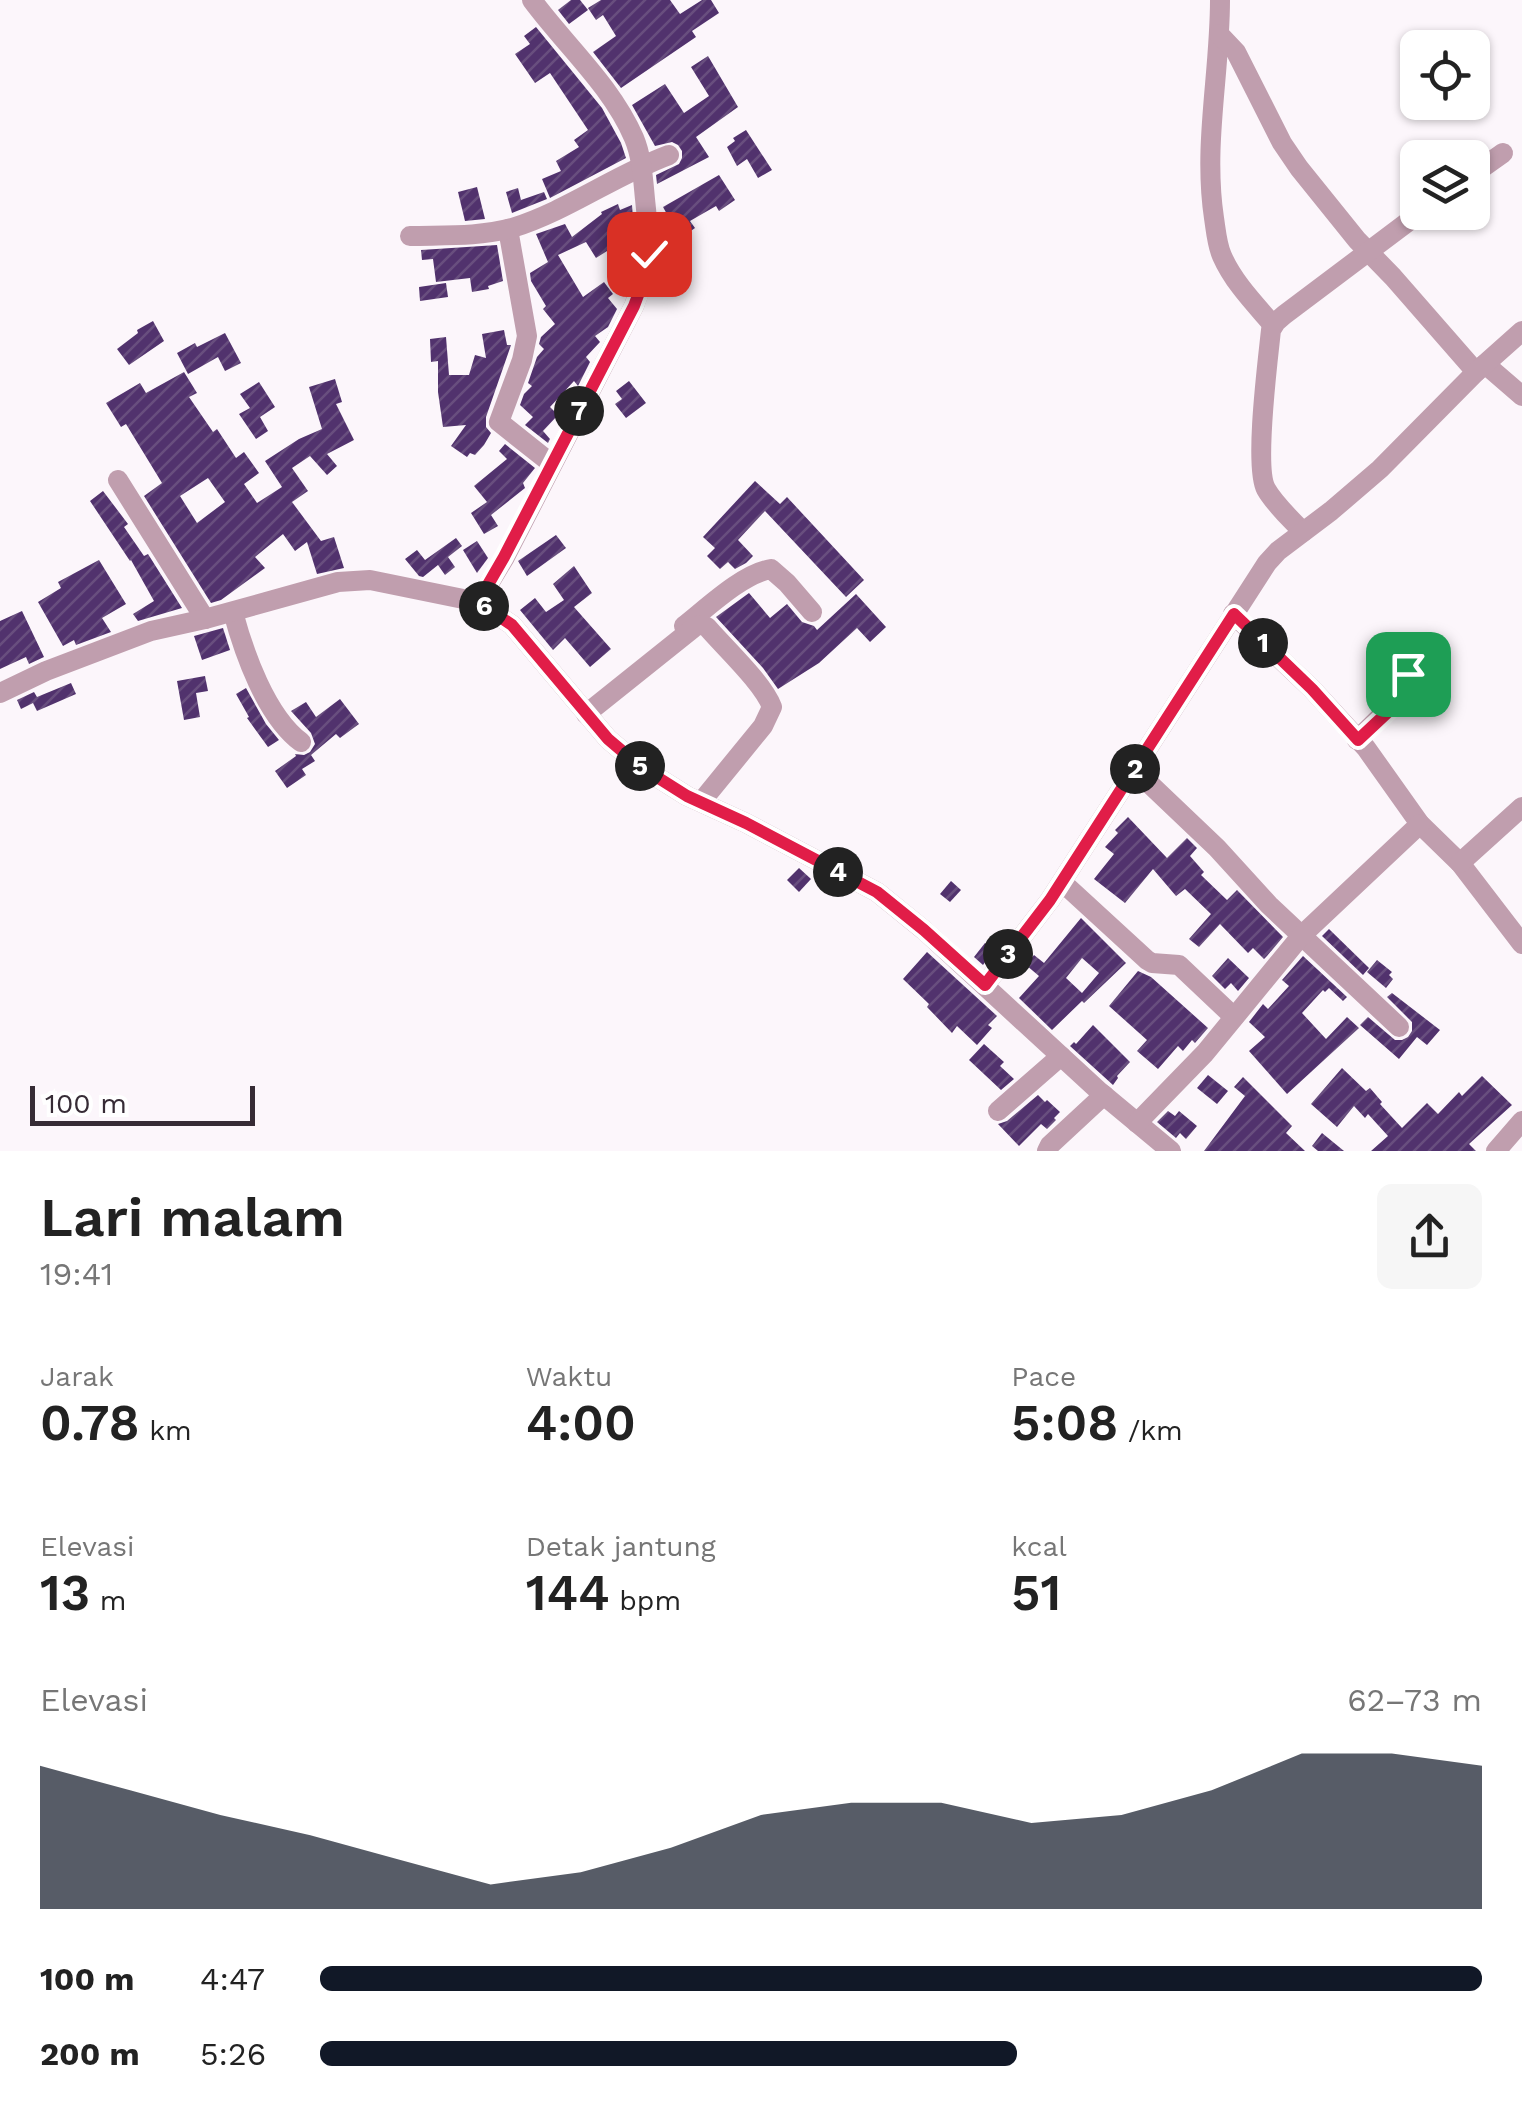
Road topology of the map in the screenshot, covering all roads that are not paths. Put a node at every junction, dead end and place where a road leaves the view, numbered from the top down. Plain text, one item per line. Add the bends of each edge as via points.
1 (532, 0) edge
2 (1220, 0) edge
3 (1218, 34) junction
4 (1503, 152) dead end
5 (669, 155) dead end
6 (1490, 162) edge
7 (641, 166) junction
8 (1400, 227) edge
9 (508, 229) junction
10 (410, 236) dead end
11 (1368, 251) junction
12 (1274, 325) junction
13 (1522, 330) edge
14 (1480, 368) junction
15 (1522, 396) edge
16 (552, 464) junction
17 (118, 480) dead end
18 (1303, 532) junction
19 (478, 602) junction
20 (232, 612) junction
21 (812, 612) dead end
22 (1234, 614) junction
23 (205, 619) junction
24 (1385, 644) dead end
25 (0, 693) edge
26 (584, 711) junction
27 (1358, 740) junction
28 (302, 742) dead end
29 (1134, 769) junction
30 (701, 802) junction
31 (1522, 807) edge
32 (1420, 824) junction
33 (1460, 863) junction
34 (1062, 882) junction
35 (1301, 936) junction
36 (1522, 944) edge
37 (985, 985) junction
38 (1234, 1017) junction
39 (1399, 1027) dead end
40 (1061, 1056) junction
41 (1104, 1095) junction
42 (998, 1111) dead end
43 (1522, 1121) edge
44 (1137, 1123) junction
45 (1047, 1151) edge
46 (1171, 1151) edge
47 (1496, 1151) edge

1 - 7 street via 605,88 635,141
2 - 3 street
3 - 11 street via 1236,52 1299,168
3 - 12 street via 1208,175 1220,253
4 - 6 street
5 - 7 street
7 - 9 street
7 - 16 street via 646,274
8 - 11 street
9 - 10 street
9 - 16 street via 526,336 500,423
11 - 12 street
11 - 14 street
12 - 18 street via 1263,481
13 - 14 street
14 - 15 street
14 - 18 street via 1380,470
16 - 19 street
17 - 23 street
18 - 22 street via 1268,562
19 - 20 street via 370,580 338,582
19 - 26 street via 512,625
20 - 23 street
20 - 28 street via 264,692
21 - 26 street via 771,569 761,571
22 - 27 street
22 - 29 street
23 - 25 street via 151,631
24 - 27 street via 1412,682
26 - 30 street via 641,767
26 - 30 street via 696,626 707,627 772,708
27 - 32 street
29 - 34 street
29 - 35 street
30 - 37 street via 877,892
31 - 33 street
32 - 33 street
32 - 35 street
33 - 36 street
34 - 37 street
34 - 38 street via 1147,960 1179,965
35 - 38 street
35 - 39 street
37 - 40 street
38 - 44 street
40 - 41 street
40 - 42 street
41 - 44 street
41 - 45 street
43 - 47 street
44 - 46 street

